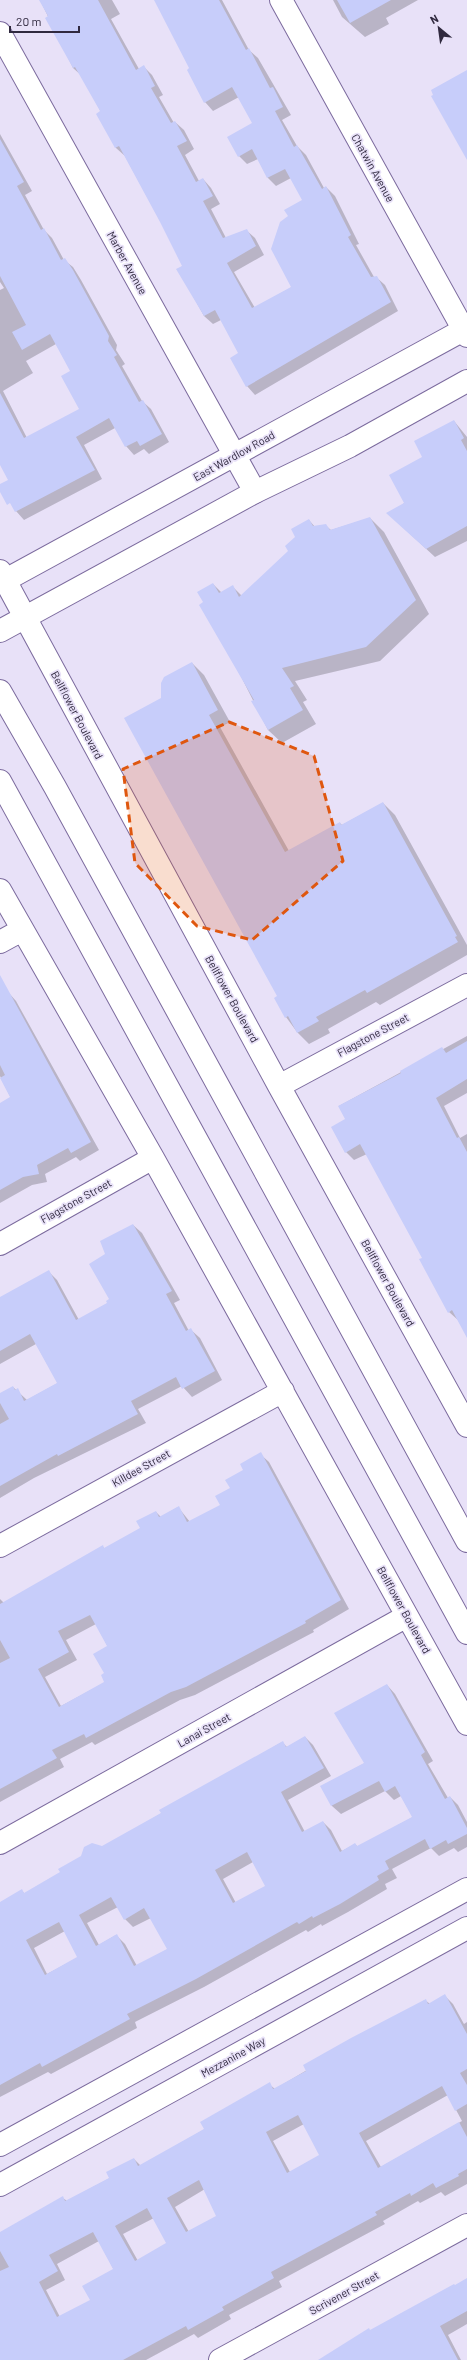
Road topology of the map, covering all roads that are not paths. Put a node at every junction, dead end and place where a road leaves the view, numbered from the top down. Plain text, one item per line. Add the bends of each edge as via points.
1 (281, 0) edge
2 (0, 33) edge
3 (466, 331) edge
4 (467, 381) edge
5 (234, 456) junction
6 (255, 492) junction
7 (2, 578) edge
8 (24, 616) junction
9 (0, 631) edge
10 (0, 691) edge
11 (0, 781) edge
12 (0, 890) edge
13 (22, 930) junction
14 (0, 942) edge
15 (467, 985) edge
16 (279, 1086) junction
17 (153, 1158) junction
18 (0, 1244) edge
19 (283, 1391) junction
20 (467, 1426) edge
21 (467, 1541) edge
22 (0, 1546) edge
23 (407, 1616) junction
24 (467, 1633) edge
25 (467, 1724) edge
26 (0, 1843) edge
27 (467, 1889) edge
28 (467, 1928) edge
29 (0, 2145) edge
30 (0, 2185) edge
31 (467, 2226) edge
32 (220, 2360) edge

1 - 3 street, Chatwin Avenue
2 - 5 street, Marber Avenue
3 - 5 street, East Wardlow Road
4 - 6 street via 350,446
5 - 6 street, Marber Avenue
5 - 7 street, East Wardlow Road
6 - 8 street
7 - 8 street, Bellflower Boulevard
8 - 9 street
8 - 16 street, Bellflower Boulevard
10 - 21 street
11 - 24 street
12 - 13 street, Bellflower Boulevard
13 - 14 street
13 - 17 street, Bellflower Boulevard
15 - 16 street, Flagstone Street
16 - 20 street, Bellflower Boulevard
17 - 18 street, Flagstone Street
17 - 19 street, Bellflower Boulevard
19 - 22 street, Killdee Street
19 - 23 street, Bellflower Boulevard
23 - 25 street, Bellflower Boulevard
23 - 26 street, Lanai Street
27 - 29 street
28 - 30 street, Mezzanine Way
31 - 32 street, Scrivener Street

